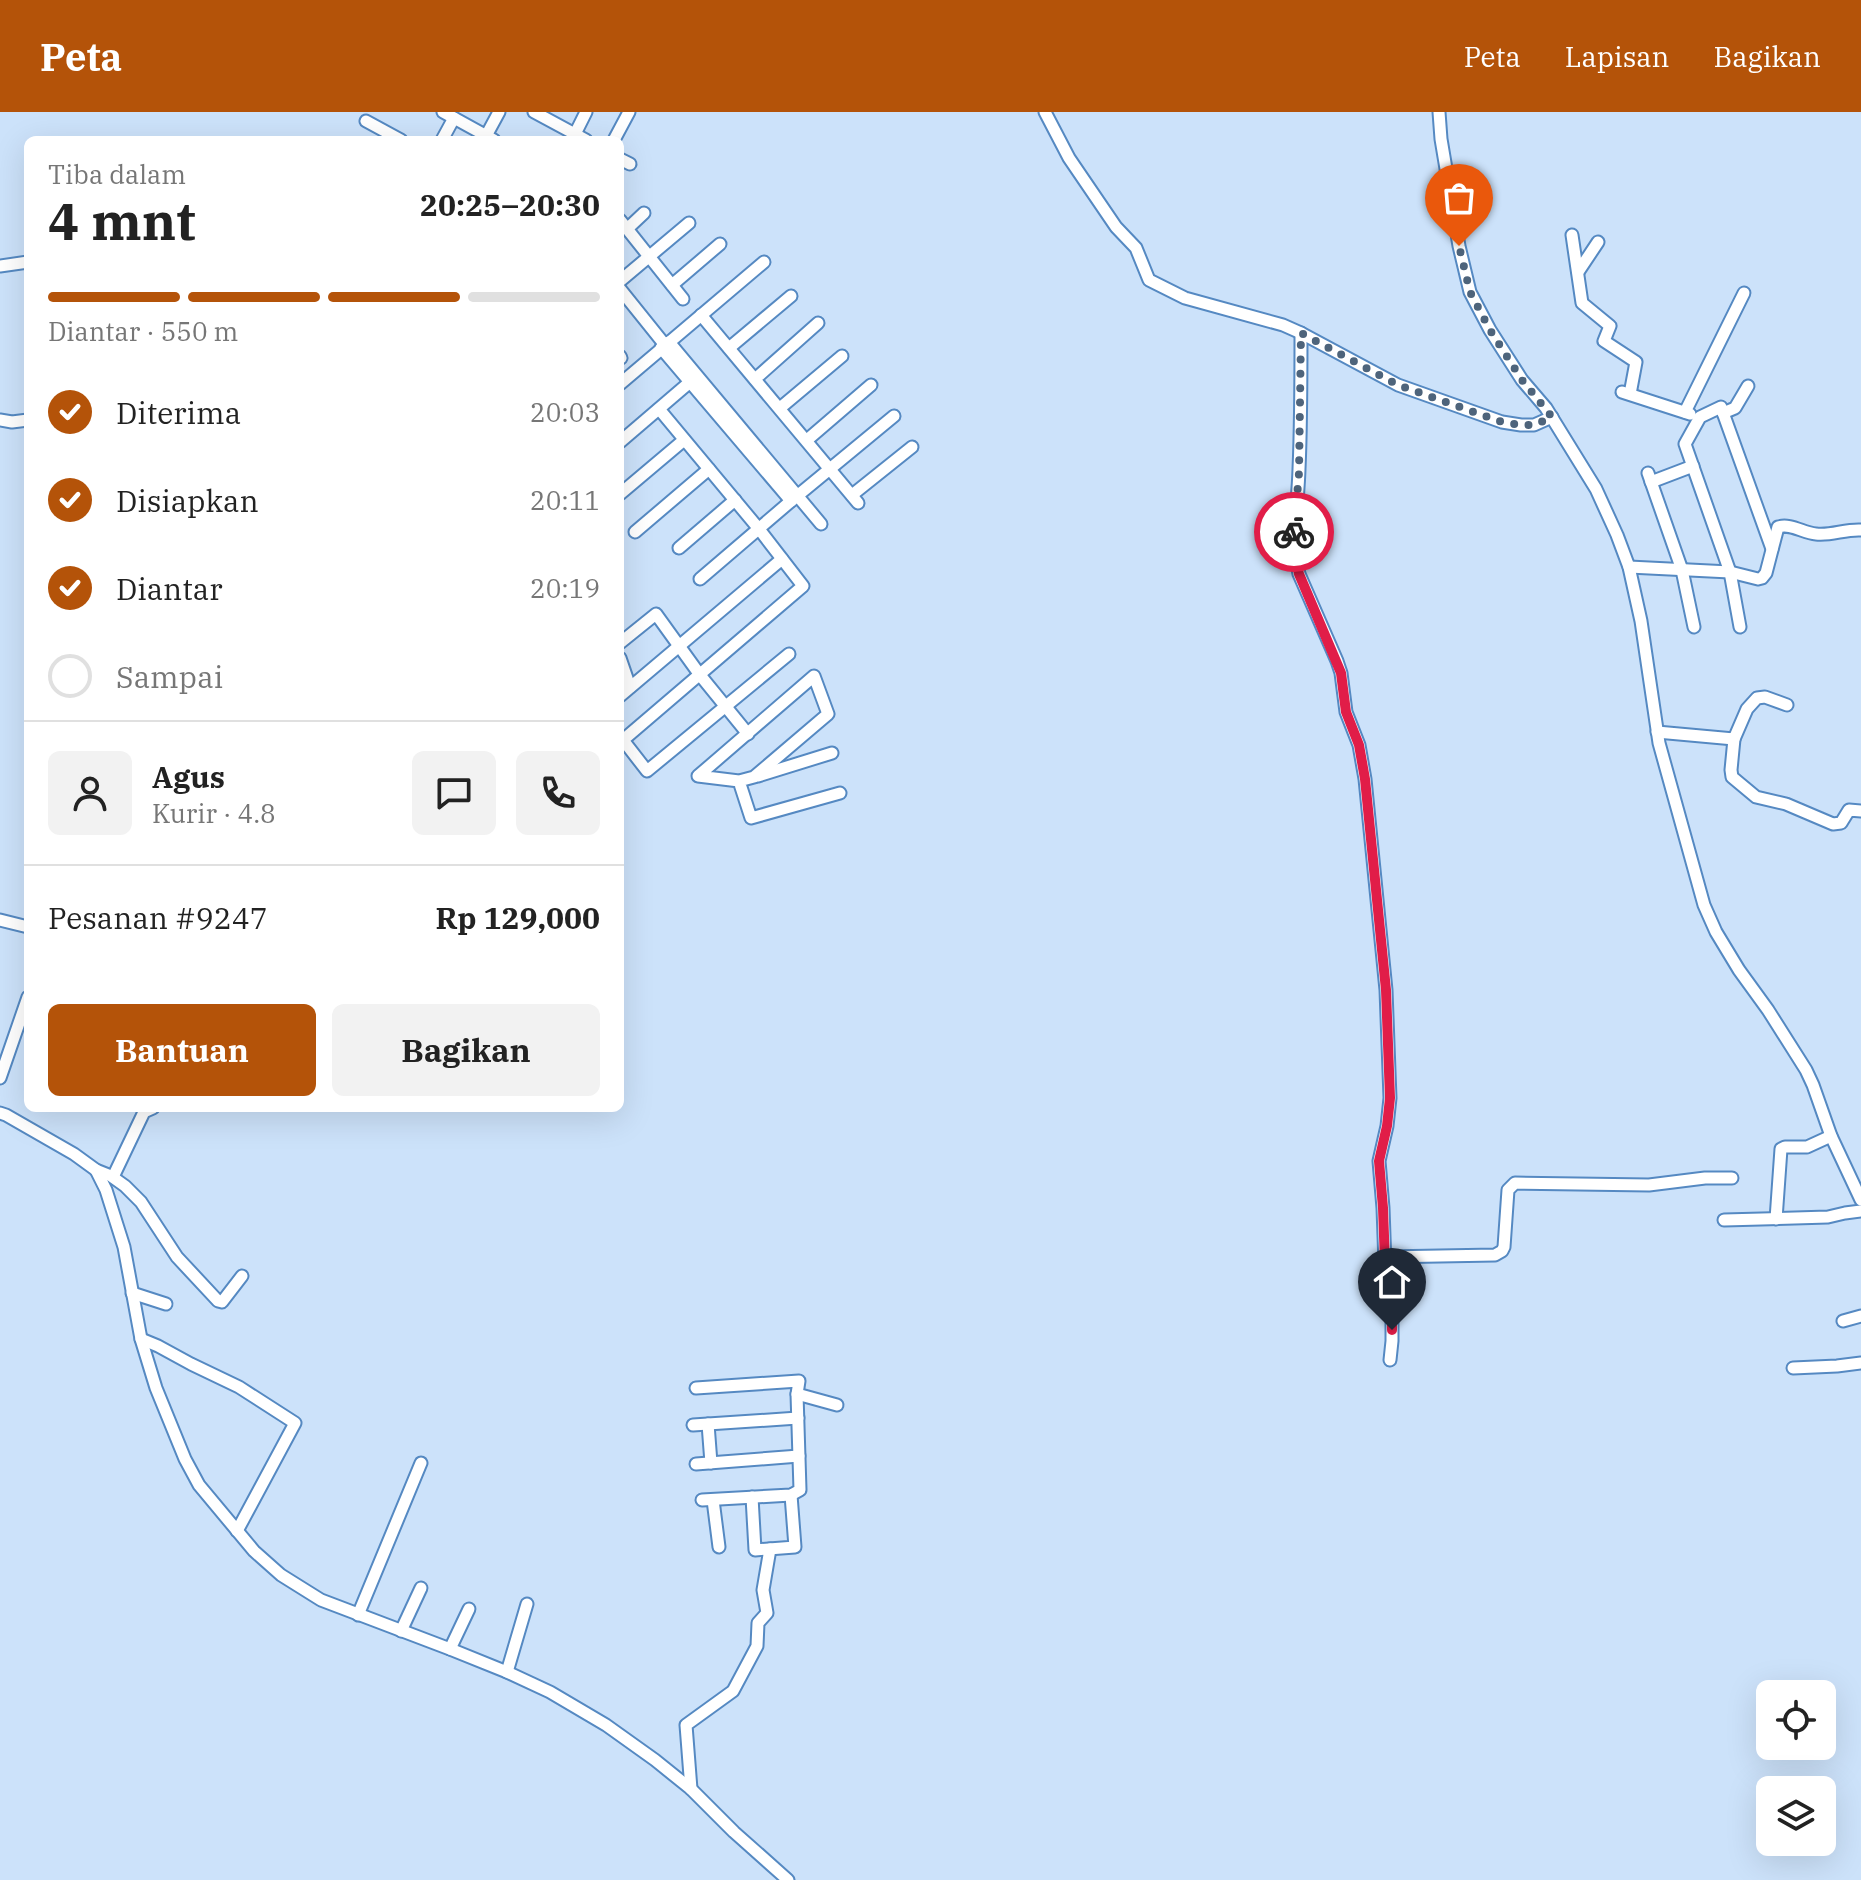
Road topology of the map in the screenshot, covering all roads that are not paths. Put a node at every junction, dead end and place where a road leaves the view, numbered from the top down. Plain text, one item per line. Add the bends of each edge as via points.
1 (499, 112) edge
2 (586, 112) edge
3 (629, 112) edge
4 (1045, 112) edge
5 (1439, 112) edge
6 (540, 113) edge
7 (449, 115) edge
8 (366, 121) dead end
9 (394, 136) edge
10 (443, 136) edge
11 (486, 136) edge
12 (491, 136) edge
13 (578, 136) edge
14 (580, 136) edge
15 (616, 136) edge
16 (644, 213) dead end
17 (624, 223) edge
18 (689, 223) dead end
19 (624, 225) edge
20 (1572, 235) dead end
21 (1598, 242) dead end
22 (720, 244) dead end
23 (649, 256) junction
24 (764, 262) dead end
25 (24, 263) edge
26 (0, 266) edge
27 (1578, 272) junction
28 (624, 278) edge
29 (672, 285) junction
30 (1744, 293) dead end
31 (624, 294) edge
32 (791, 296) dead end
33 (683, 299) dead end
34 (701, 315) junction
35 (818, 323) dead end
36 (1301, 333) junction
37 (665, 345) junction
38 (729, 348) junction
39 (842, 356) dead end
40 (755, 379) junction
41 (624, 381) edge
42 (690, 382) junction
43 (871, 385) dead end
44 (1748, 386) dead end
45 (780, 408) junction
46 (659, 409) junction
47 (1685, 412) junction
48 (1723, 413) junction
49 (894, 416) dead end
50 (1552, 417) junction
51 (1700, 417) junction
52 (0, 420) edge
53 (24, 420) edge
54 (624, 439) edge
55 (684, 440) junction
56 (807, 440) junction
57 (912, 447) dead end
58 (1693, 466) junction
59 (830, 468) junction
60 (709, 469) junction
61 (624, 491) edge
62 (794, 498) junction
63 (735, 500) junction
64 (821, 524) dead end
65 (759, 529) junction
66 (1861, 530) edge
67 (635, 532) dead end
68 (679, 548) dead end
69 (1772, 549) junction
70 (782, 559) junction
71 (1629, 567) junction
72 (1682, 570) junction
73 (1730, 572) junction
74 (700, 579) dead end
75 (1694, 627) dead end
76 (1740, 627) dead end
77 (624, 640) edge
78 (679, 646) junction
79 (789, 654) dead end
80 (624, 670) edge
81 (700, 675) junction
82 (630, 687) junction
83 (624, 692) edge
84 (1787, 705) dead end
85 (726, 706) junction
86 (1657, 732) junction
87 (748, 734) junction
88 (624, 739) edge
89 (1734, 739) junction
90 (624, 741) edge
91 (832, 753) dead end
92 (754, 777) junction
93 (739, 781) junction
94 (840, 793) dead end
95 (1861, 811) edge
96 (0, 920) edge
97 (24, 926) edge
98 (24, 1009) edge
99 (0, 1078) edge
100 (144, 1112) edge
101 (0, 1113) edge
102 (1831, 1136) junction
103 (96, 1170) junction
104 (113, 1177) junction
105 (1732, 1178) dead end
106 (1861, 1200) edge
107 (1861, 1211) edge
108 (1776, 1219) junction
109 (1724, 1220) dead end
110 (1385, 1257) junction
111 (242, 1276) dead end
112 (132, 1293) junction
113 (166, 1304) dead end
114 (1861, 1316) edge
115 (1843, 1321) dead end
116 (141, 1339) junction
117 (1390, 1360) dead end
118 (1861, 1363) edge
119 (1793, 1368) dead end
120 (696, 1388) dead end
121 (797, 1394) junction
122 (837, 1405) dead end
123 (798, 1418) junction
124 (708, 1424) junction
125 (693, 1425) dead end
126 (799, 1456) junction
127 (421, 1463) dead end
128 (711, 1463) junction
129 (696, 1464) dead end
130 (791, 1495) junction
131 (752, 1497) junction
132 (237, 1531) junction
133 (719, 1547) dead end
134 (770, 1549) junction
135 (421, 1588) dead end
136 (527, 1604) dead end
137 (469, 1609) dead end
138 (358, 1615) junction
139 (401, 1631) junction
140 (450, 1649) junction
141 (507, 1672) junction
142 (691, 1789) junction
143 (788, 1880) edge

1 - 12 street
2 - 14 street
3 - 15 street
4 - 36 street via 1069,158 1136,248 1149,280 1185,298
5 - 50 street via 1470,292 1514,368
6 - 13 street
7 - 10 street
7 - 11 street
8 - 9 street
16 - 17 street
18 - 23 street
19 - 23 street
20 - 27 street
21 - 27 street
22 - 29 street
23 - 28 street
23 - 29 street
24 - 34 street
25 - 26 street
27 - 47 street via 1582,303 1610,326 1604,341 1636,362 1626,393
29 - 33 street
30 - 47 street
31 - 37 street
32 - 38 street
34 - 37 street
34 - 38 street
35 - 40 street
36 - 50 street via 1398,385 1502,422 1534,425
36 - 110 street via 1296,560 1337,661 1346,712 1359,745 1381,928 1390,1084 1379,1158
37 - 41 street
37 - 42 street
37 - 62 street
38 - 40 street
39 - 45 street
40 - 45 street
42 - 46 street
42 - 62 street
43 - 56 street
44 - 48 street via 1735,408
45 - 56 street
46 - 54 street
46 - 55 street
47 - 51 street
48 - 51 street via 1721,407
48 - 69 street
49 - 59 street
50 - 71 street via 1596,489
51 - 58 street via 1685,444
52 - 53 street
55 - 60 street
55 - 61 street
56 - 59 street
57 - 59 street via 855,499
58 - 72 street via 1649,478
58 - 73 street
59 - 62 street
60 - 63 street
60 - 67 street
62 - 64 street
62 - 65 street
63 - 65 street
63 - 68 street
65 - 70 street
65 - 74 street
66 - 69 street via 1815,534 1783,525
69 - 73 street via 1762,578
70 - 78 street
70 - 81 street via 803,586
71 - 72 street
71 - 86 street
72 - 73 street
72 - 75 street
73 - 76 street
77 - 78 street via 656,614
78 - 81 street
78 - 82 street
79 - 85 street
80 - 82 street
81 - 85 street
81 - 88 street
82 - 83 street
84 - 89 street via 1757,698
85 - 87 street
85 - 90 street via 647,771
86 - 89 street
86 - 102 street via 1704,905 1739,970 1806,1070
87 - 92 street via 814,676 828,714
87 - 93 street via 698,776
89 - 95 street via 1732,777 1756,797 1833,824 1841,823 1849,810
91 - 92 street
92 - 93 street
93 - 94 street via 751,818
96 - 97 street
98 - 99 street
100 - 104 street
101 - 103 street
102 - 106 street
102 - 108 street via 1807,1147 1781,1149
103 - 104 street
103 - 112 street via 122,1241
104 - 111 street via 141,1202 177,1257 219,1302
105 - 110 street via 1649,1185 1515,1183 1508,1190 1504,1247 1499,1253
107 - 108 street
108 - 109 street
110 - 117 street via 1392,1289
112 - 113 street
112 - 116 street
114 - 115 street
116 - 132 street via 190,1471
116 - 132 street via 239,1387 295,1423
118 - 119 street
120 - 121 street via 799,1381
121 - 122 street
121 - 123 street
123 - 124 street
123 - 126 street
124 - 125 street
124 - 128 street
126 - 128 street
126 - 130 street via 800,1490
127 - 138 street
128 - 129 street
130 - 131 street
130 - 134 street via 795,1547
131 - 133 street via 708,1500
131 - 134 street via 755,1550
132 - 138 street via 290,1581
134 - 142 street via 763,1590 767,1613 758,1623 757,1646 733,1691 686,1725
135 - 139 street
136 - 141 street
137 - 140 street
138 - 139 street
139 - 140 street
140 - 141 street
141 - 142 street via 606,1725
142 - 143 street

